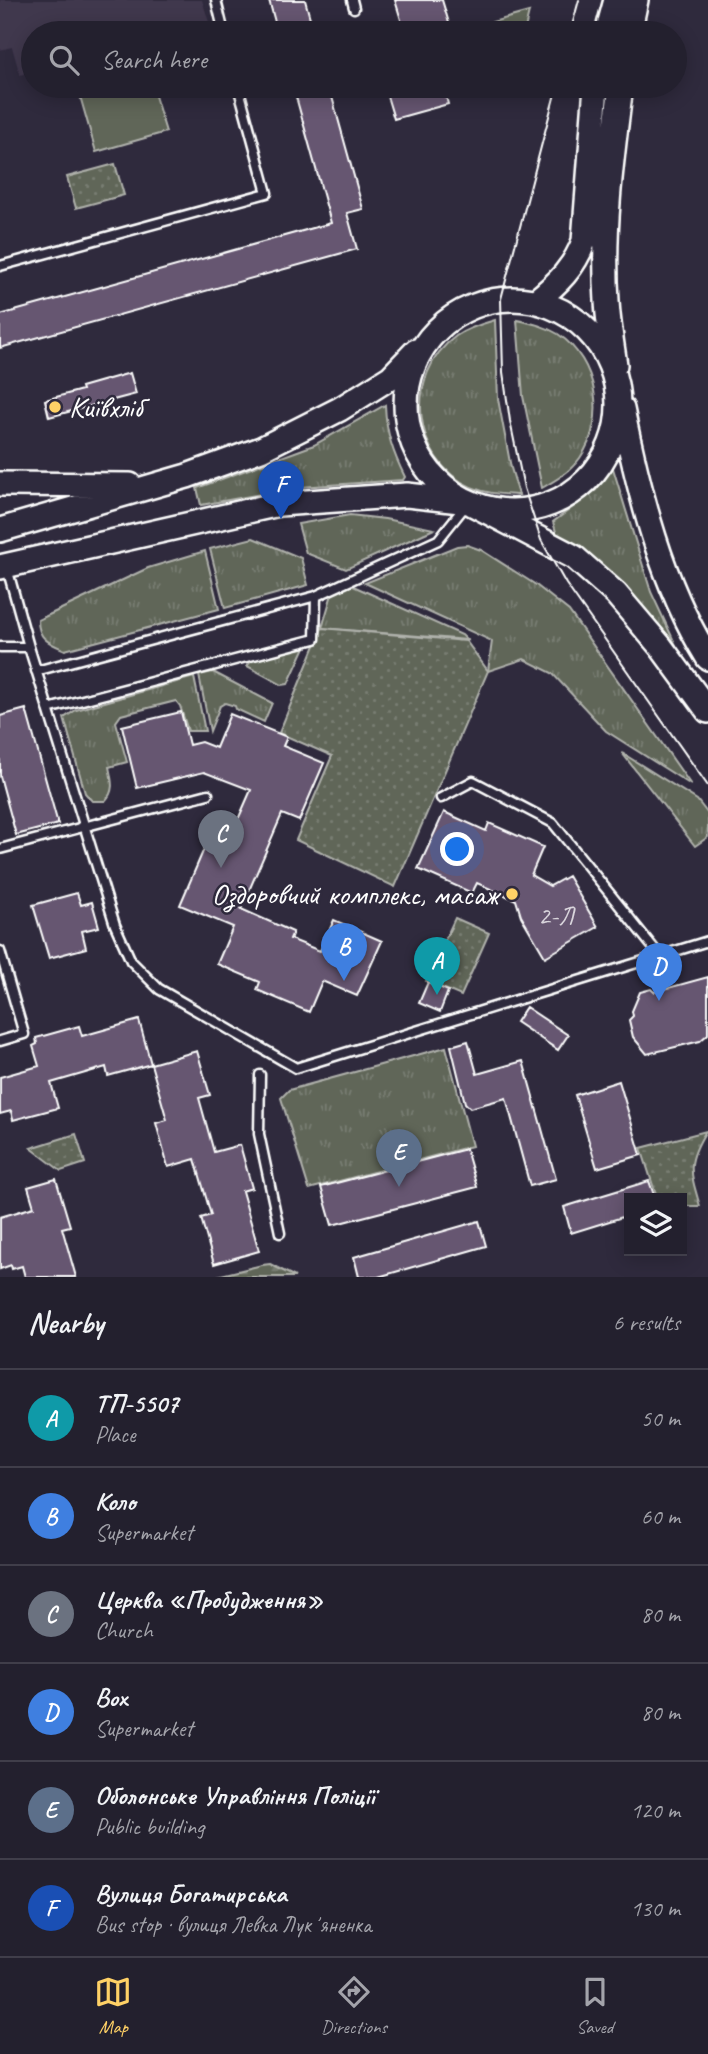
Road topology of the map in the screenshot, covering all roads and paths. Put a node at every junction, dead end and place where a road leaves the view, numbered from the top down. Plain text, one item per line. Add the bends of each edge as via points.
1 (216, 0) edge
2 (615, 0) edge
3 (636, 0) edge
4 (221, 21) edge
5 (610, 21) edge
6 (632, 21) edge
7 (241, 98) edge
8 (595, 98) edge
9 (619, 98) edge
10 (1, 263) edge
11 (536, 301) junction
12 (428, 339) junction
13 (618, 389) junction
14 (0, 484) edge
15 (158, 485) junction
16 (468, 502) junction
17 (0, 530) edge
18 (3, 566) edge
19 (316, 596) junction
20 (0, 647) edge
21 (29, 647) junction
22 (708, 658) edge
23 (36, 671) junction
24 (48, 709) junction
25 (708, 711) edge
26 (208, 794) dead end
27 (441, 798) dead end
28 (84, 827) junction
29 (0, 849) edge
30 (708, 941) edge
31 (0, 951) edge
32 (660, 956) junction
33 (0, 1041) edge
34 (260, 1075) dead end
35 (280, 1233) dead end

1 - 4 lane
2 - 5 main road
3 - 6 main road
7 - 10 lane via 267,193
8 - 11 main road via 584,241 562,279
9 - 13 main road via 607,232 607,300
11 - 12 main road via 501,299 473,306 449,319
11 - 13 main road via 566,312 591,332 608,359
12 - 15 main road via 391,377 340,409 261,449
12 - 16 main road via 412,367 406,398 408,430 421,460 441,484
13 - 16 main road via 618,419 609,449 592,475 569,495 531,510 499,510
13 - 22 main road via 640,494 665,572
14 - 15 main road
15 - 17 main road
16 - 18 main road via 407,495 279,504
16 - 19 lane via 438,540
16 - 25 main road via 574,557 616,594
18 - 21 lane
19 - 23 lane
19 - 24 lane via 315,639
20 - 21 lane
21 - 23 lane
23 - 24 lane
24 - 28 lane
26 - 28 lane
27 - 32 lane via 473,781 554,822
28 - 29 lane
28 - 32 lane via 114,925 131,961 159,989 296,1068
30 - 32 lane
31 - 33 lane via 24,1034
34 - 35 lane via 259,1134

